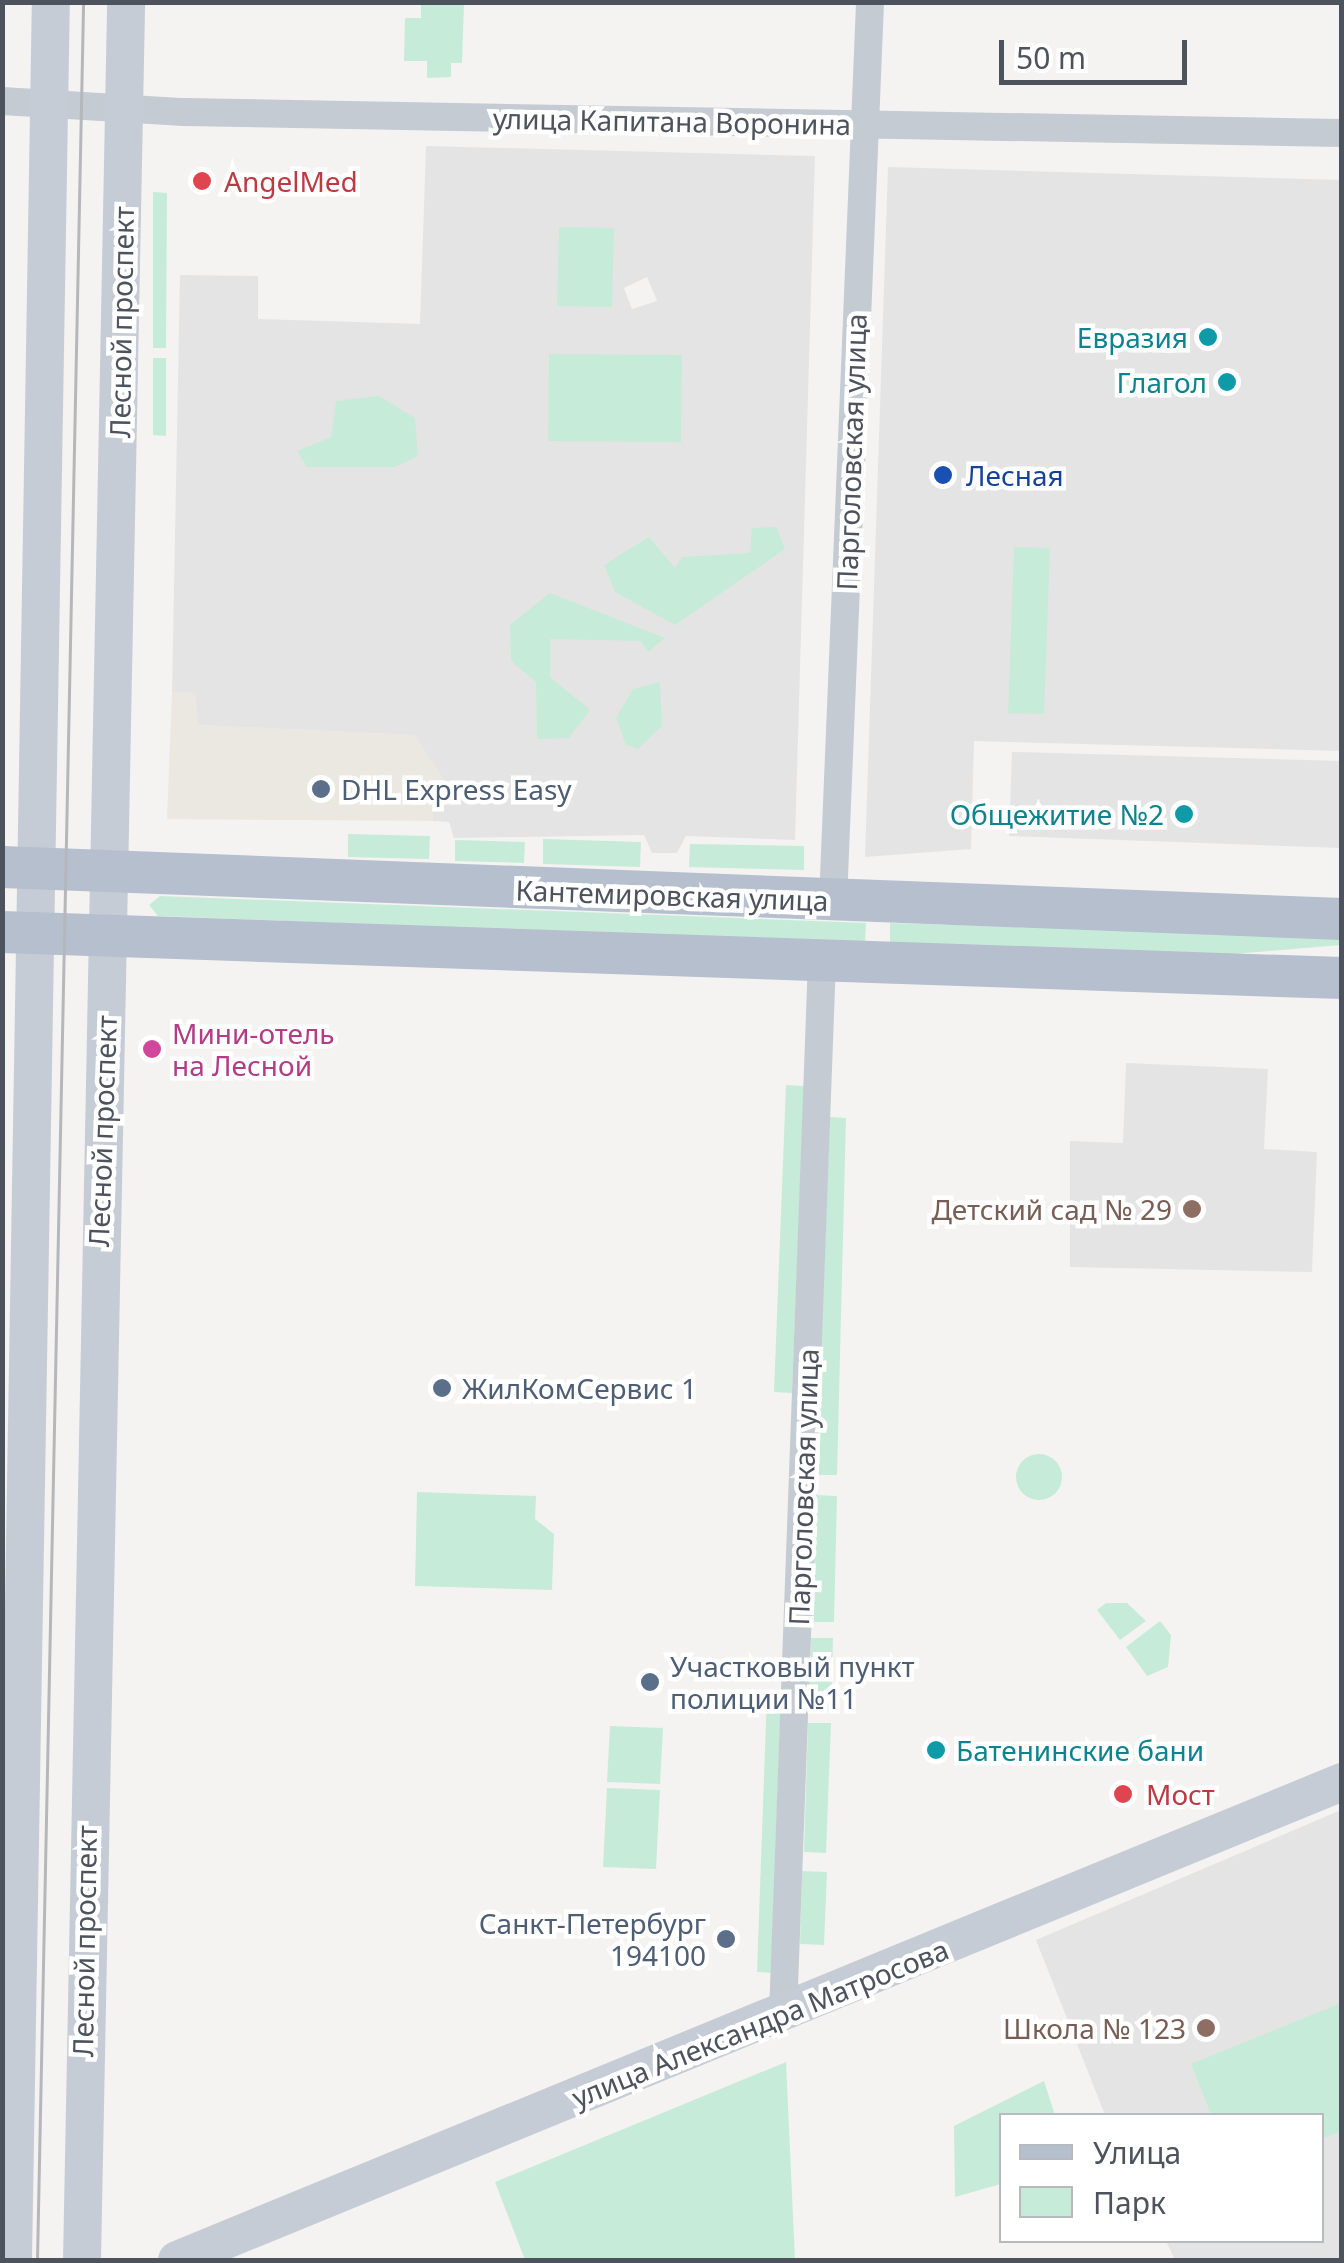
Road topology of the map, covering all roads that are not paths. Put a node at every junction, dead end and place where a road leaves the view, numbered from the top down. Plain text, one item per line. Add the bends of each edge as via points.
1 (51, 2) edge
2 (126, 2) edge
3 (870, 2) edge
4 (2, 100) edge
5 (50, 102) junction
6 (124, 104) junction
7 (865, 125) junction
8 (1342, 133) edge
9 (17, 867) edge
10 (112, 871) junction
11 (833, 901) junction
12 (1342, 919) edge
13 (16, 932) edge
14 (108, 934) junction
15 (822, 960) junction
16 (1342, 978) edge
17 (1342, 1782) edge
18 (783, 2014) junction
19 (13, 2260) edge
20 (82, 2260) edge
21 (177, 2260) edge

1 - 5 main road
2 - 6 main road, Лесной проспект
3 - 7 street, Парголовская улица
4 - 5 street, улица Капитана Воронина
5 - 6 street, улица Капитана Воронина
5 - 9 main road
6 - 7 street, улица Капитана Воронина
6 - 10 main road, Лесной проспект
7 - 8 street, улица Капитана Воронина
7 - 11 street, Парголовская улица
9 - 10 main road, Кантемировская улица
9 - 13 main road
10 - 11 main road, Кантемировская улица
10 - 14 main road, Лесной проспект
11 - 12 main road, Кантемировская улица
13 - 14 main road
13 - 19 main road via 34,1237
14 - 15 main road
14 - 20 main road, Лесной проспект
15 - 16 main road
15 - 18 street, Парголовская улица
17 - 18 main road, улица Александра Матросова
18 - 21 main road, улица Александра Матросова

